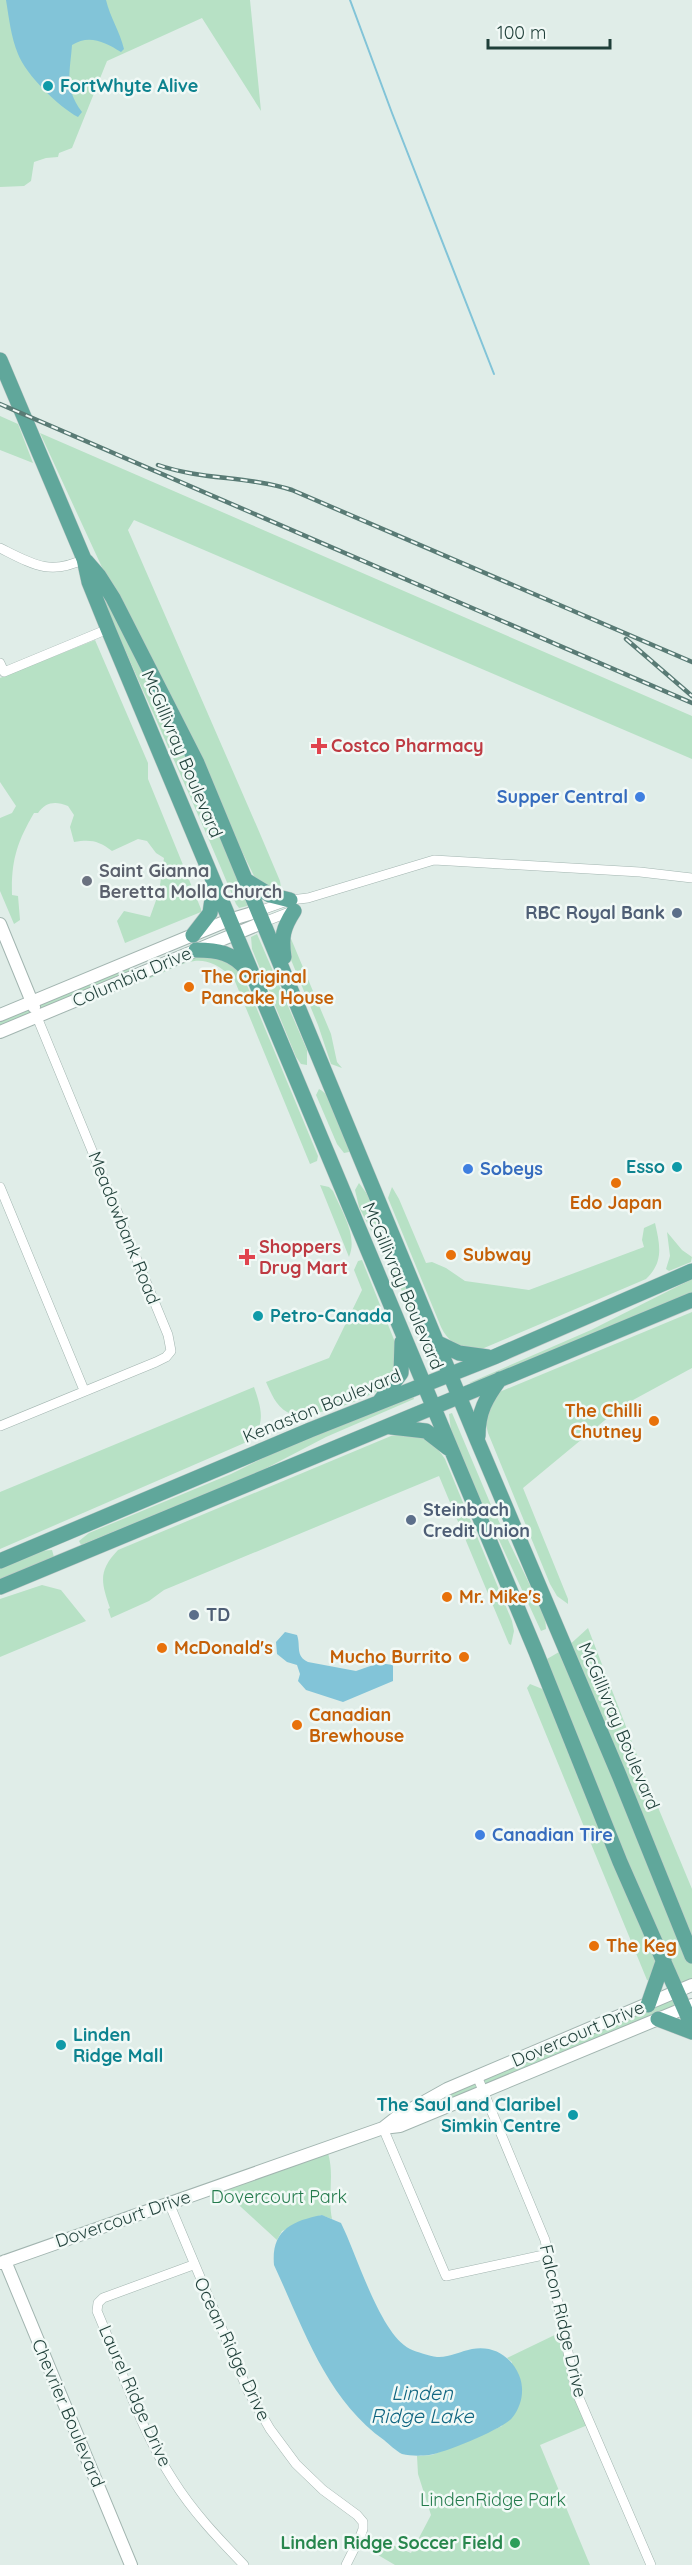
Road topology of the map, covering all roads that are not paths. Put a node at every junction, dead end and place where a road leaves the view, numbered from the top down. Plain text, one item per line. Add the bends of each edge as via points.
1 (0, 360) edge
2 (0, 548) edge
3 (84, 559) junction
4 (108, 629) junction
5 (2, 668) edge
6 (692, 878) edge
7 (246, 881) junction
8 (214, 882) junction
9 (292, 905) junction
10 (261, 917) junction
11 (232, 927) junction
12 (1, 930) edge
13 (195, 943) junction
14 (287, 978) junction
15 (255, 979) junction
16 (31, 1001) junction
17 (0, 1015) edge
18 (37, 1017) junction
19 (0, 1032) edge
20 (0, 1187) edge
21 (692, 1271) edge
22 (692, 1300) edge
23 (401, 1330) junction
24 (438, 1343) junction
25 (494, 1357) junction
26 (451, 1375) junction
27 (501, 1379) junction
28 (424, 1385) junction
29 (84, 1390) junction
30 (459, 1396) junction
31 (380, 1402) junction
32 (433, 1406) junction
33 (0, 1426) edge
34 (388, 1426) junction
35 (478, 1442) junction
36 (451, 1451) junction
37 (0, 1561) edge
38 (0, 1587) edge
39 (691, 1954) edge
40 (664, 1959) junction
41 (685, 1988) edge
42 (648, 2005) junction
43 (689, 2006) edge
44 (658, 2019) junction
45 (692, 2026) edge
46 (692, 2032) edge
47 (477, 2076) junction
48 (483, 2090) junction
49 (383, 2128) junction
50 (169, 2203) junction
51 (548, 2254) junction
52 (2, 2262) edge
53 (193, 2265) junction
54 (131, 2565) edge
55 (244, 2565) edge
56 (346, 2565) edge
57 (651, 2565) edge

1 - 3 main road, McGillivray Boulevard
2 - 3 street via 46,567 68,567
3 - 4 main road, McGillivray Boulevard
3 - 7 main road, McGillivray Boulevard via 113,598 197,763
4 - 5 street
4 - 8 main road, McGillivray Boulevard
6 - 9 street via 434,860
7 - 9 main road
7 - 10 main road, McGillivray Boulevard
8 - 11 main road, McGillivray Boulevard
8 - 13 main road via 210,913
9 - 10 street
9 - 14 main road via 281,938
10 - 11 street, Columbia Drive
10 - 14 main road, McGillivray Boulevard
11 - 13 street, Columbia Drive
11 - 15 main road, McGillivray Boulevard
12 - 16 street
13 - 15 main road via 237,959
13 - 16 street, Columbia Drive
13 - 18 street, Columbia Drive
14 - 24 main road, McGillivray Boulevard
15 - 23 main road, McGillivray Boulevard
16 - 17 street, Columbia Drive
16 - 18 street
18 - 19 street, Columbia Drive
18 - 29 street, Meadowbank Road via 171,1343 166,1357
20 - 29 street
21 - 25 main road, Kenaston Boulevard
22 - 27 main road
23 - 28 main road, McGillivray Boulevard
23 - 31 main road via 401,1373
24 - 25 main road via 459,1353
24 - 26 main road, McGillivray Boulevard
25 - 26 main road, Kenaston Boulevard
26 - 28 main road, Kenaston Boulevard
26 - 30 main road, McGillivray Boulevard
27 - 30 main road
27 - 35 main road via 483,1404
28 - 31 main road, Kenaston Boulevard
28 - 32 main road, McGillivray Boulevard
29 - 33 street, Meadowbank Road
30 - 32 main road
30 - 35 main road, McGillivray Boulevard
31 - 37 main road, Kenaston Boulevard
32 - 34 main road
32 - 36 main road, McGillivray Boulevard
34 - 36 main road via 426,1431
34 - 38 main road
35 - 39 main road, McGillivray Boulevard
36 - 40 main road, McGillivray Boulevard
40 - 41 main road, McGillivray Boulevard
40 - 42 main road
41 - 42 street, Dovercourt Drive
41 - 43 main road, McGillivray Boulevard
42 - 47 street, Dovercourt Drive
43 - 44 street, Dovercourt Drive
43 - 45 main road, McGillivray Boulevard
44 - 46 main road
44 - 48 street, Dovercourt Drive
47 - 48 street, Falcon Ridge Drive
47 - 49 street, Dovercourt Drive via 447,2089
48 - 49 street, Dovercourt Drive via 400,2126
48 - 51 street, Falcon Ridge Drive
49 - 50 street, Dovercourt Drive
49 - 51 street via 446,2276
50 - 52 street, Dovercourt Drive
50 - 53 street, Ocean Ridge Drive
51 - 57 street, Falcon Ridge Drive via 576,2391
52 - 54 street, Chevrier Boulevard
53 - 55 street, Laurel Ridge Drive via 103,2298 97,2311 165,2468 199,2517
53 - 56 street, Ocean Ridge Drive via 248,2391 270,2429 323,2490 363,2522

